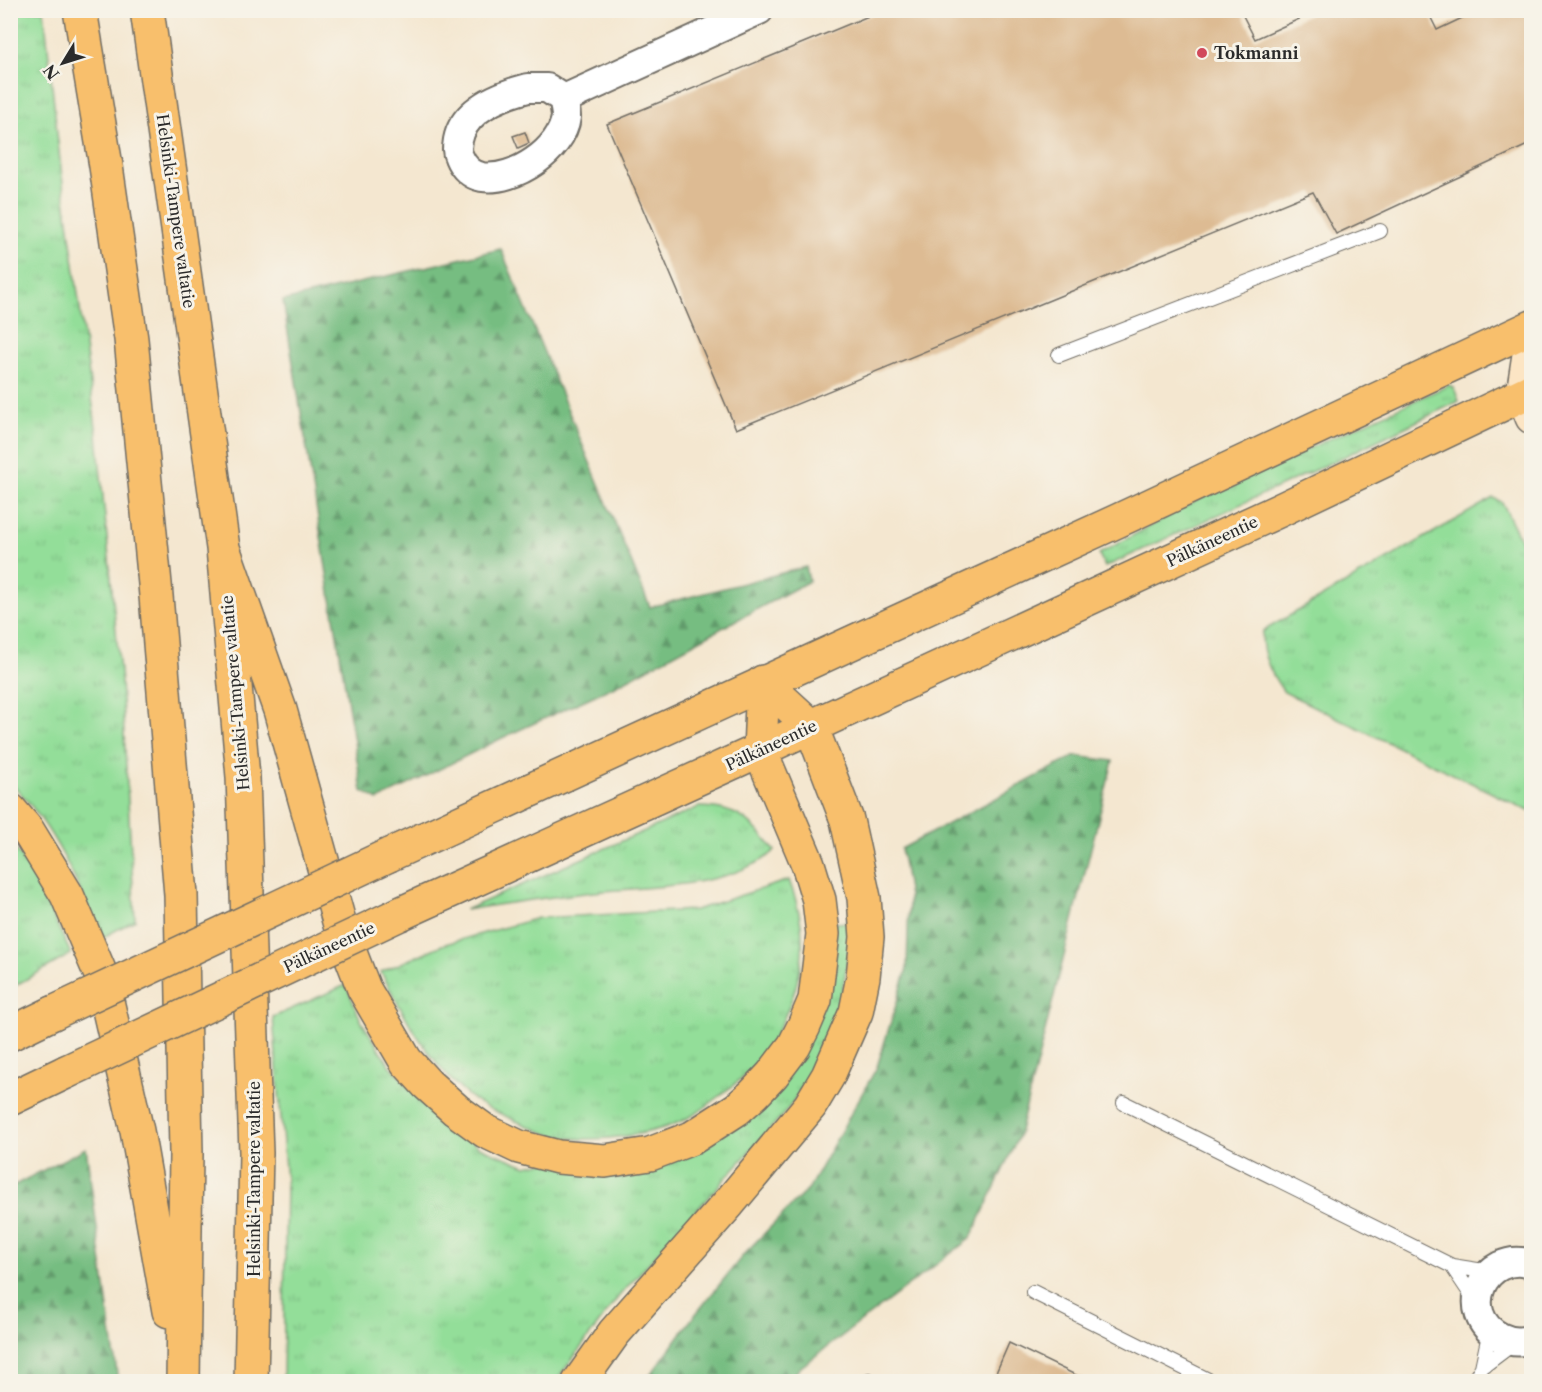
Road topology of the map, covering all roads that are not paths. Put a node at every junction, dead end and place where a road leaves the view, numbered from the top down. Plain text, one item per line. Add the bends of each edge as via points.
1 (80, 10) edge
2 (147, 10) edge
3 (759, 10) edge
4 (564, 99) dead end
5 (1380, 231) dead end
6 (1532, 327) edge
7 (1532, 335) edge
8 (1059, 356) dead end
9 (1529, 400) edge
10 (223, 548) junction
11 (763, 682) junction
12 (811, 726) junction
13 (760, 750) junction
14 (10, 810) edge
15 (10, 1034) edge
16 (10, 1099) edge
17 (1124, 1103) dead end
18 (1532, 1241) edge
19 (1452, 1266) junction
20 (1511, 1266) edge
21 (1033, 1292) dead end
22 (1478, 1304) junction
23 (1490, 1330) junction
24 (1524, 1341) edge
25 (1482, 1367) junction
26 (183, 1382) edge
27 (252, 1382) edge
28 (579, 1382) edge
29 (1212, 1382) edge
30 (1473, 1382) edge

1 - 26 main road via 131,339 181,895 186,1153
2 - 10 main road, Helsinki-Tampere valtatie
3 - 4 street
5 - 8 lane
6 - 11 main road
7 - 9 main road
9 - 12 main road, Pälkäneentie
10 - 13 main road via 280,710 342,932 364,989 406,1061 427,1084 485,1131 519,1147 558,1157 604,1161 650,1154 692,1138 736,1109 772,1075 794,1046 815,1000 824,934 808,864
10 - 27 main road, Helsinki-Tampere valtatie via 243,777 256,1130
11 - 12 main road
11 - 13 main road
11 - 15 main road, bridge
12 - 13 main road, Pälkäneentie
12 - 28 main road via 847,820 864,898 867,937 855,1012 833,1066 810,1106 615,1333
13 - 16 main road, Pälkäneentie, bridge via 402,913
14 - 26 main road via 28,831 67,895 101,975 137,1131
17 - 19 lane
18 - 20 street
19 - 20 lane
19 - 22 lane
20 - 22 street via 1483,1282
21 - 29 lane
22 - 23 street
23 - 24 street via 1506,1340
23 - 25 lane
24 - 25 lane
25 - 30 lane

